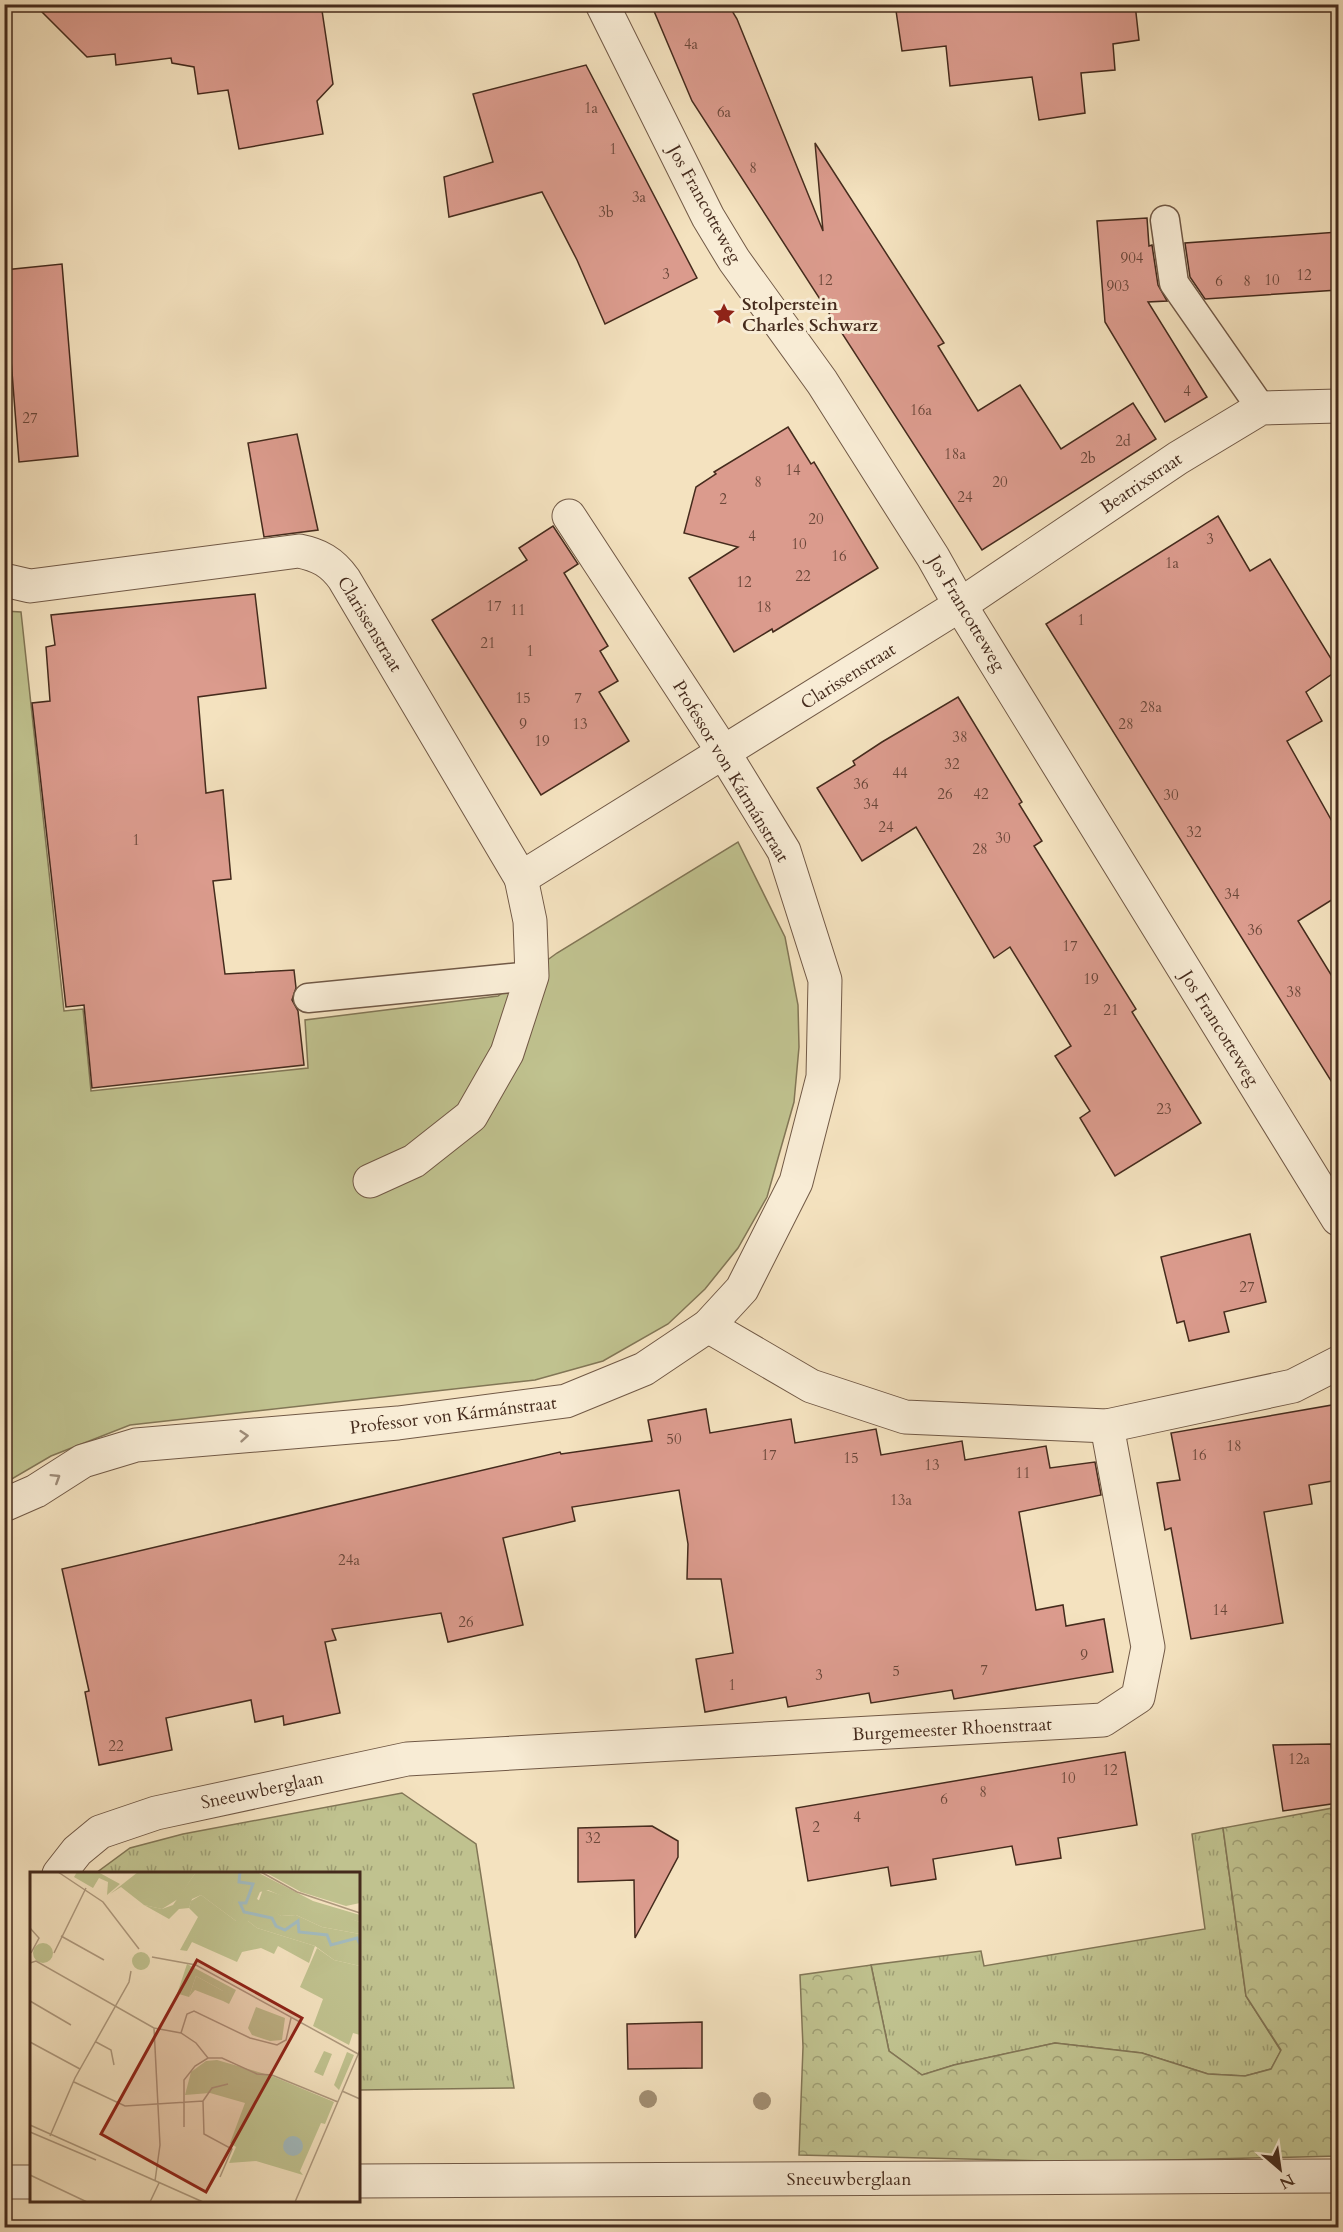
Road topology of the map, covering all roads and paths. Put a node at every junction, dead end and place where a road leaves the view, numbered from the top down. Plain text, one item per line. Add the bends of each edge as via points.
1 (602, 4) edge
2 (1166, 220) dead end
3 (1338, 406) edge
4 (1261, 408) junction
5 (569, 516) dead end
6 (4, 580) edge
7 (960, 605) junction
8 (724, 753) junction
9 (521, 878) junction
10 (532, 976) junction
11 (308, 998) dead end
12 (370, 1181) dead end
13 (1338, 1219) edge
14 (708, 1326) junction
15 (1338, 1363) edge
16 (1107, 1426) junction
17 (4, 1505) edge
18 (484, 1755) joint
19 (61, 1872) edge
20 (1338, 2176) edge
21 (30, 2181) edge
22 (360, 2181) edge
23 (4, 2182) edge

1 - 7 street, Jos Francotteweg via 708,217 734,260 822,382
2 - 4 lane via 1174,283
3 - 4 street, Beatrixstraat
4 - 7 street, Beatrixstraat via 1178,458
5 - 8 street, Professor von Kármánstraat
6 - 9 street, Clarissenstraat via 30,586 299,551 329,562 344,579
7 - 8 street, Clarissenstraat
7 - 13 street, Jos Francotteweg
8 - 9 street, Clarissenstraat
8 - 14 street, Professor von Kármánstraat via 784,851 825,980 823,1077 796,1182 742,1289
9 - 10 street, Clarissenstraat via 530,921
10 - 11 lane
10 - 12 street, Clarissenstraat via 507,1053 471,1116 414,1161
14 - 16 street via 811,1386 905,1417
17 -> 14 street, Professor von Kármánstraat via 36,1491 83,1461 136,1445 398,1423 567,1401 644,1369
15 - 16 street via 1293,1386
16 - 18 street, Burgemeester Rhoenstraat via 1148,1647 1138,1697 1103,1720
18 - 19 street, Sneeuwberglaan via 407,1759 156,1813 100,1832 77,1851
20 - 22 street, Sneeuwberglaan
21 - 23 street

